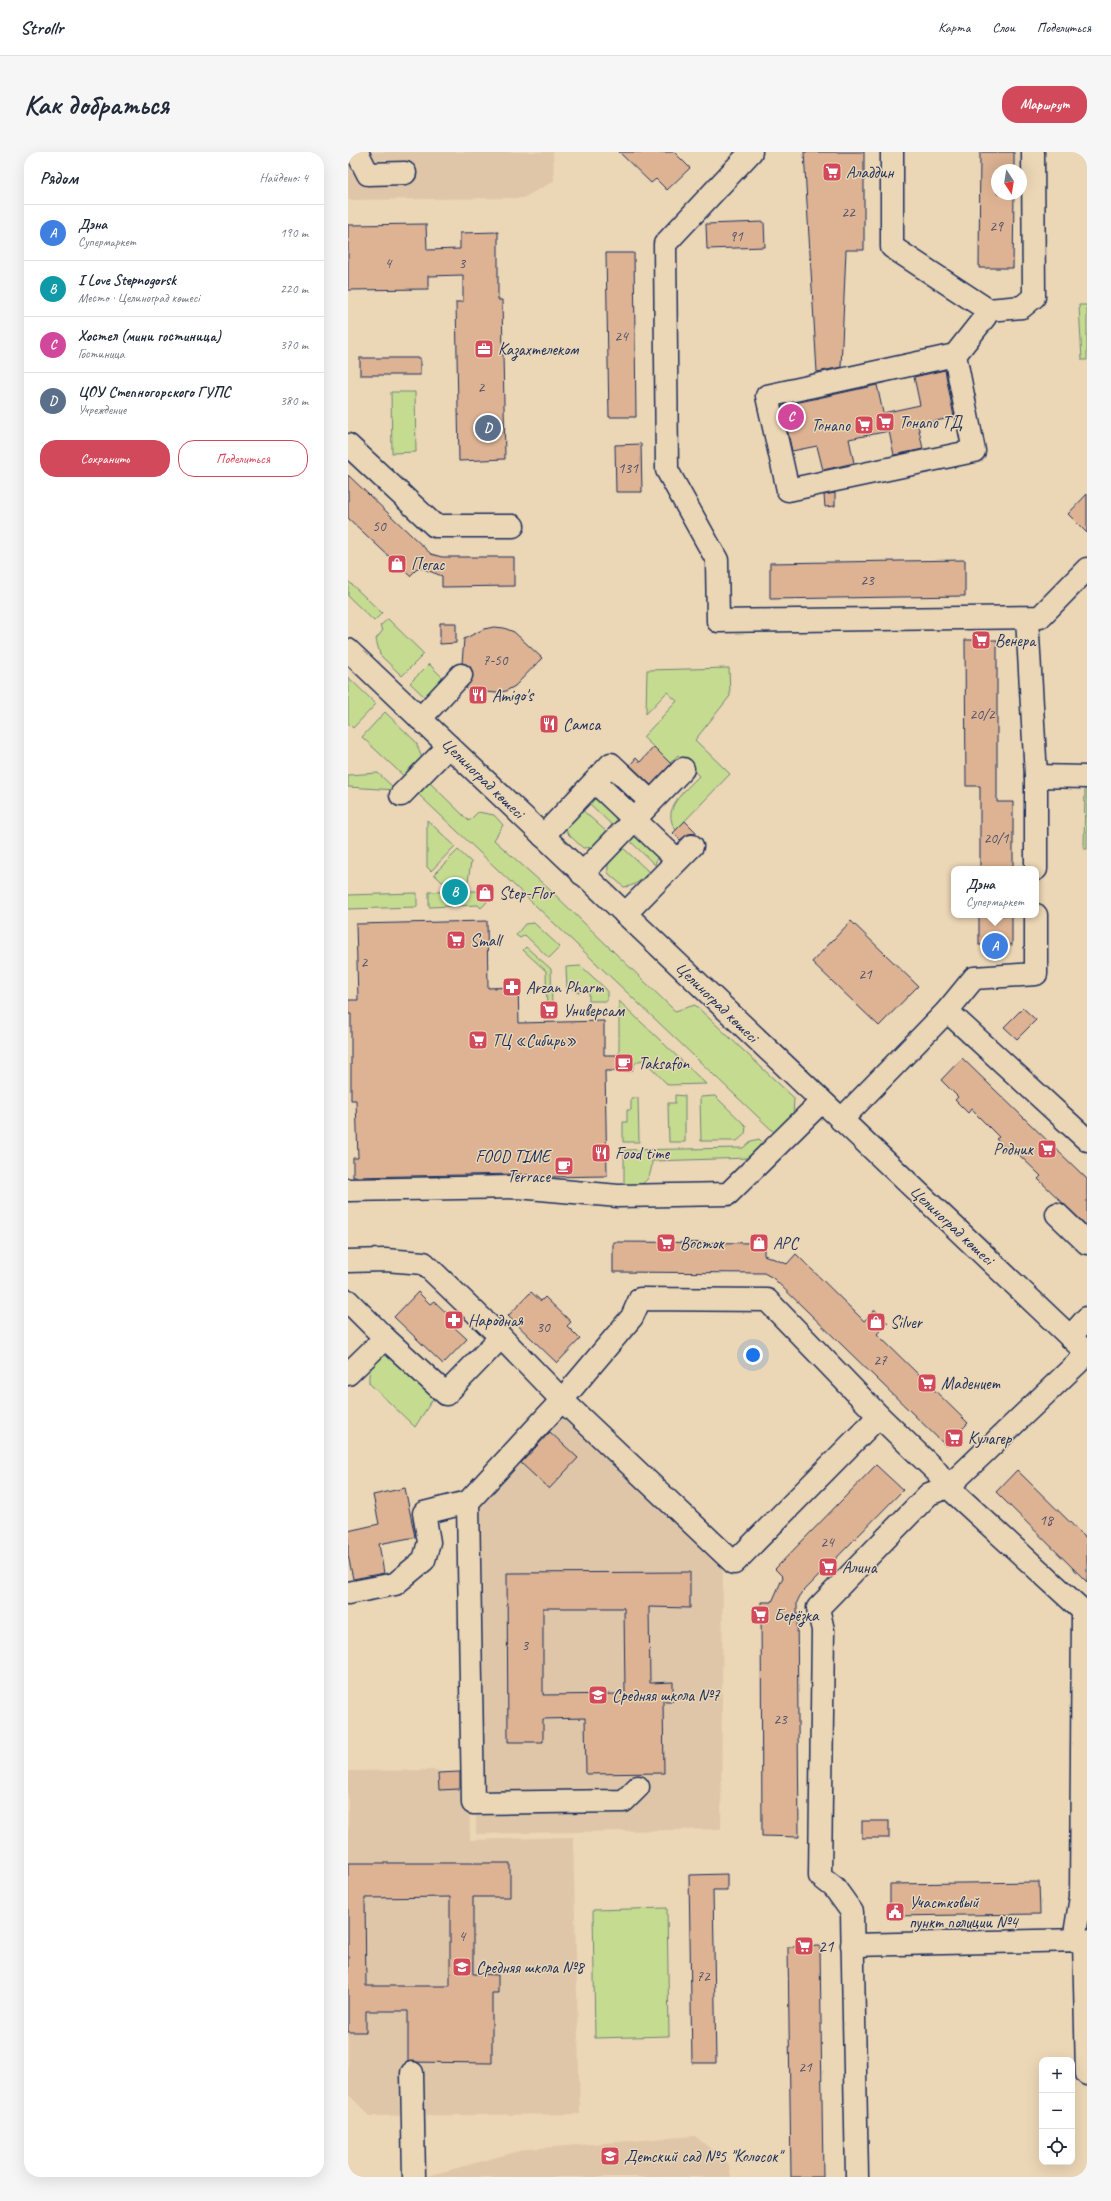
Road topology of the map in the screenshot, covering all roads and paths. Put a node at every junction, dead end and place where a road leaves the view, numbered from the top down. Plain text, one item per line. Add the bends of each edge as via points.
1 (357, 152) edge
2 (751, 152) edge
3 (892, 152) edge
4 (1033, 152) edge
5 (405, 174) dead end
6 (988, 310) junction
7 (955, 355) junction
8 (348, 445) edge
9 (513, 526) dead end
10 (1087, 569) edge
11 (1027, 618) junction
12 (348, 650) edge
13 (461, 675) dead end
14 (420, 719) junction
15 (449, 746) junction
16 (683, 769) dead end
17 (1036, 776) junction
18 (1087, 776) edge
19 (595, 782) junction
20 (401, 795) dead end
21 (651, 802) junction
22 (634, 820) junction
23 (543, 836) junction
24 (1036, 866) edge
25 (582, 874) junction
26 (625, 914) junction
27 (1036, 918) edge
28 (947, 1011) junction
29 (821, 1102) junction
30 (841, 1120) junction
31 (1087, 1140) edge
32 (348, 1190) edge
33 (1056, 1214) dead end
34 (1087, 1243) edge
35 (348, 1261) edge
36 (348, 1301) edge
37 (1087, 1318) edge
38 (501, 1337) junction
39 (1070, 1337) junction
40 (385, 1338) junction
41 (1087, 1353) edge
42 (348, 1374) edge
43 (562, 1400) junction
44 (879, 1416) junction
45 (948, 1487) junction
46 (468, 1502) junction
47 (348, 1593) edge
48 (638, 1787) dead end
49 (1082, 1940) edge
50 (852, 1945) junction
51 (412, 2073) dead end
52 (1087, 2074) edge
53 (414, 2177) edge
54 (857, 2177) edge

1 - 5 street via 368,174
2 - 11 street via 666,244 668,470 717,560 718,621
3 - 6 street via 892,248
4 - 6 street via 1034,297 1022,307
6 - 7 street via 986,317
7 - 7 street via 767,396 788,490 974,451
8 - 9 street via 436,526
10 - 11 street via 1040,617
11 - 17 street
12 - 14 street, Целиноград көшесі
13 - 14 street
14 - 15 street, Целиноград көшесі
15 - 20 street
15 - 23 street, Целиноград көшесі
16 - 21 street
17 - 18 street
17 - 24 street
19 - 21 street via 611,764
19 - 22 street
19 - 23 street
21 - 22 street
22 - 25 street
22 - 26 street via 684,853
23 - 25 street, Целиноград көшесі
25 - 26 street, Целиноград көшесі
26 - 29 street, Целиноград көшесі
27 - 28 street via 1036,974 974,978
28 - 30 street
28 - 31 street
29 - 30 street, Целиноград көшесі
29 - 32 street via 728,1194 618,1196 518,1188
30 - 39 street, Целиноград көшесі
33 - 34 street
35 - 38 street via 424,1263
36 - 40 street
37 - 39 street
38 - 40 street via 446,1394
38 - 43 street
39 - 41 street, Целиноград көшесі
40 - 42 street
41 - 45 street
43 - 44 street via 632,1317 640,1299 767,1300
43 - 44 street via 734,1563
43 - 46 street
44 - 45 street via 937,1472
45 - 49 street via 1083,1611 1080,1897
45 - 50 street via 929,1494 818,1608 824,1630 820,1876 834,1887 852,1912
46 - 47 street via 424,1513 429,1542 424,1560 395,1584
46 - 48 street via 473,1803 624,1801
49 - 50 street
49 - 52 street
50 - 54 street
51 - 53 street

